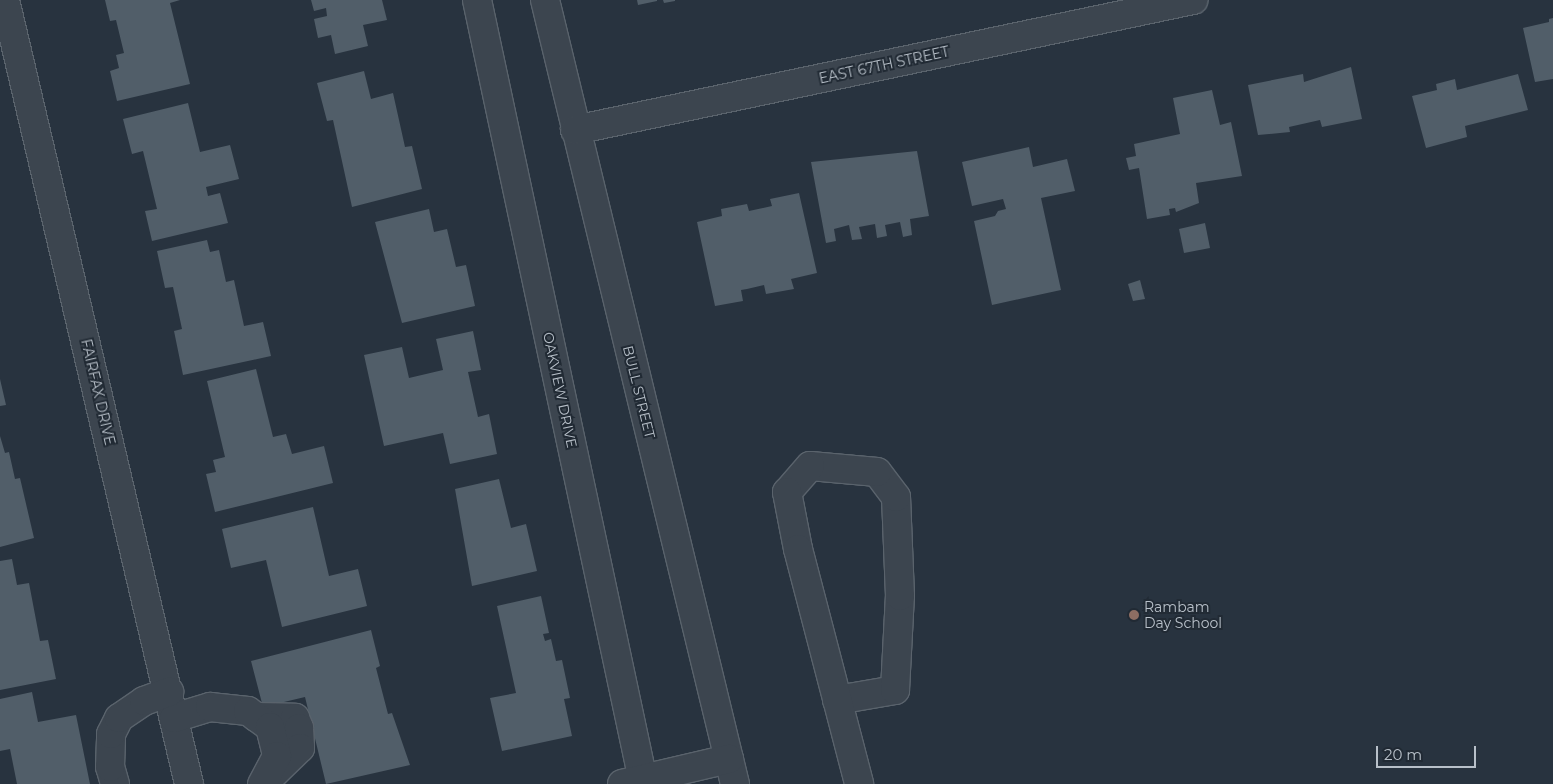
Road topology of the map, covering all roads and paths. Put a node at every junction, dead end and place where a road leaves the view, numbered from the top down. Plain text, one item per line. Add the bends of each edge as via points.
1 (5, 0) edge
2 (477, 0) edge
3 (545, 0) edge
4 (1193, 0) edge
5 (575, 130) junction
6 (837, 700) junction
7 (172, 705) junction
8 (732, 772) edge
9 (633, 782) edge
10 (115, 784) edge
11 (189, 784) edge
12 (262, 784) edge
13 (859, 784) edge

1 - 7 street, FAIRFAX DRIVE
2 - 9 street, OAKVIEW DRIVE
3 - 5 street, BULL STREET
4 - 5 street, EAST 67TH STREET
5 - 8 street, BULL STREET
6 - 6 street via 787,492 810,466 877,472 896,497 900,596 895,690
6 - 13 street
7 - 10 street via 144,702 118,718 110,734 110,767
7 - 11 street, FAIRFAX DRIVE
7 - 12 street via 248,712 270,727 276,756
8 - 9 street

